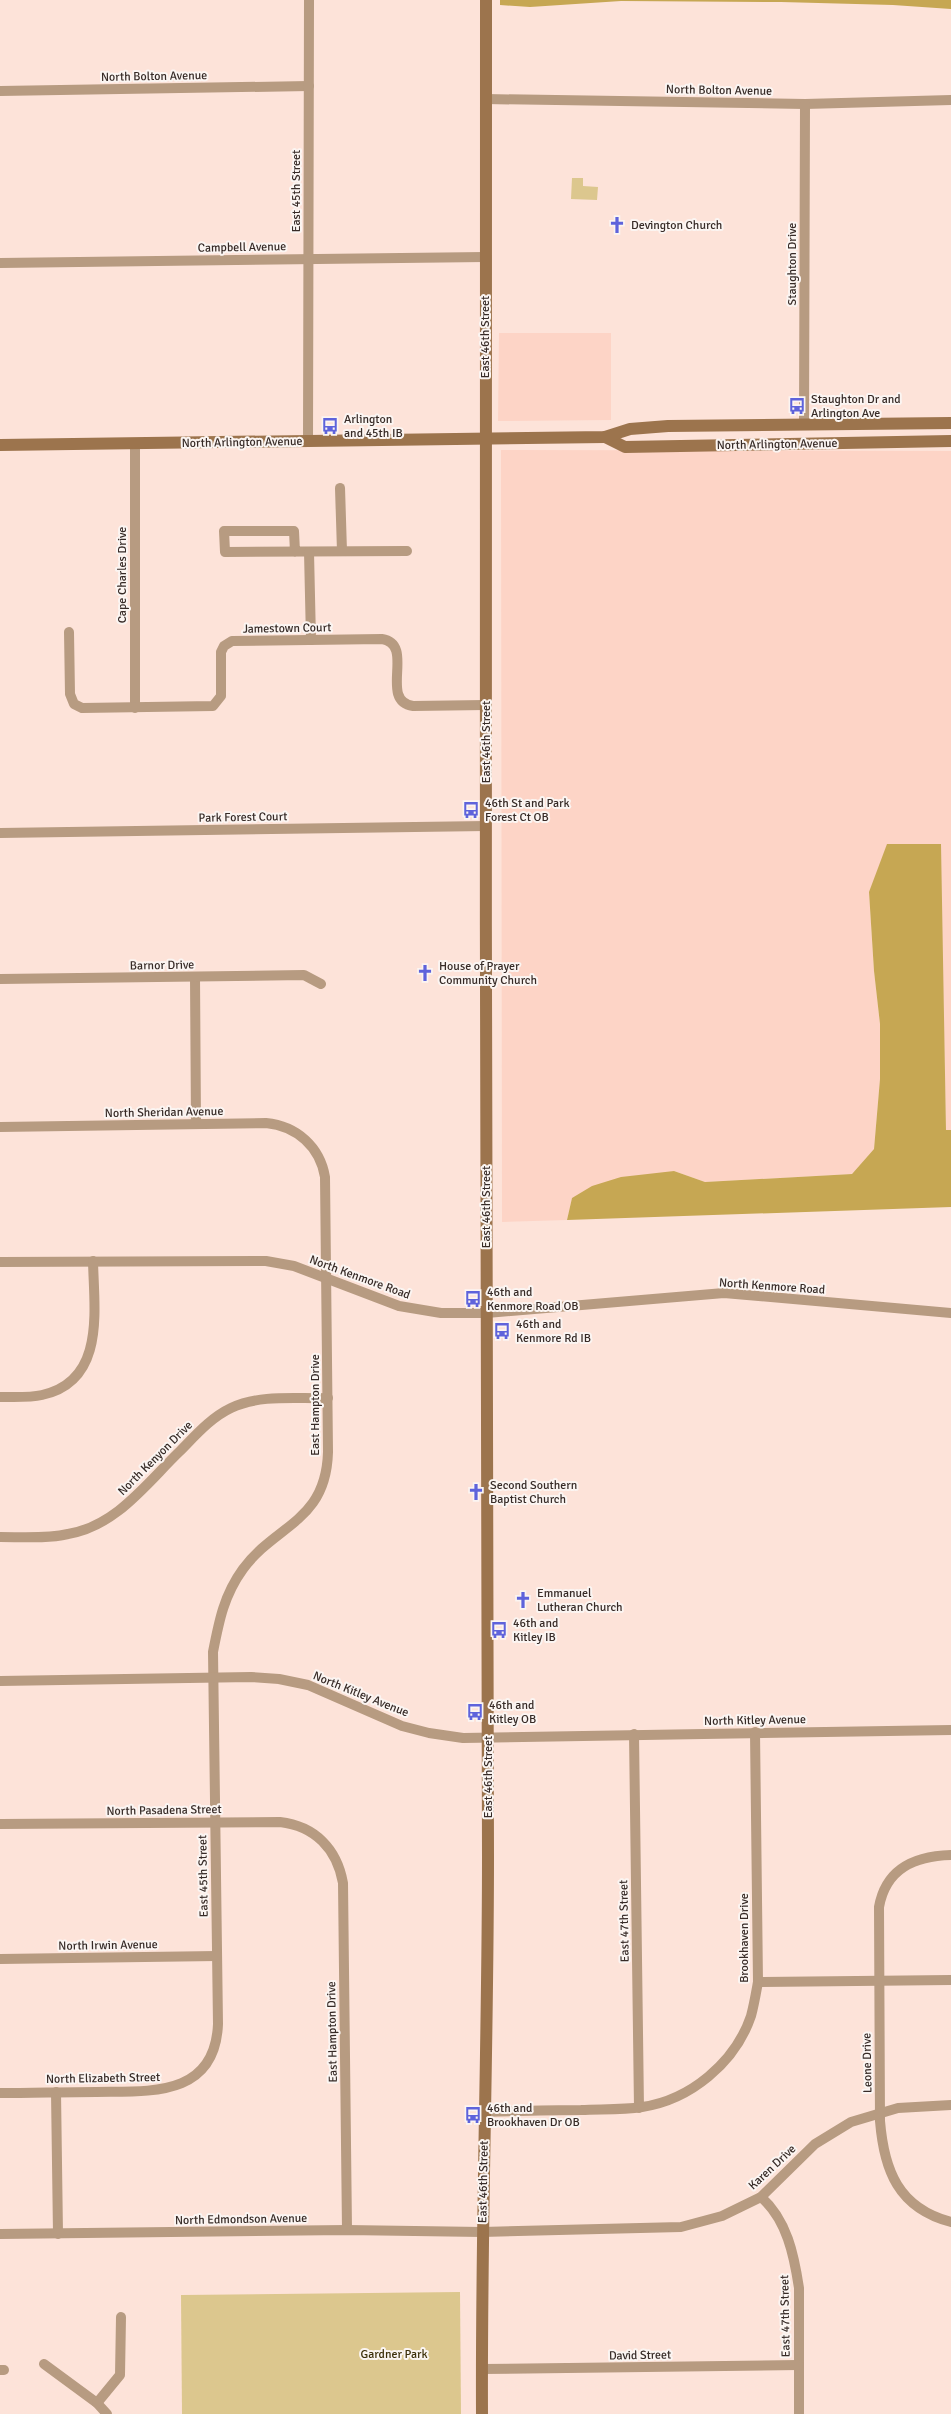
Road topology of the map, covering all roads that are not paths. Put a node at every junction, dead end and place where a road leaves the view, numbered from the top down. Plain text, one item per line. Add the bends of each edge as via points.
1 (309, 0) edge
2 (486, 0) edge
3 (309, 86) junction
4 (0, 91) edge
5 (486, 99) junction
6 (951, 100) edge
7 (806, 104) junction
8 (485, 257) junction
9 (309, 259) junction
10 (0, 263) edge
11 (951, 423) edge
12 (804, 424) junction
13 (605, 438) junction
14 (484, 439) junction
15 (308, 441) junction
16 (951, 442) edge
17 (135, 443) junction
18 (0, 445) edge
19 (340, 488) dead end
20 (407, 551) dead end
21 (294, 552) junction
22 (309, 552) junction
23 (342, 552) junction
24 (70, 632) dead end
25 (311, 640) junction
26 (485, 705) junction
27 (135, 708) junction
28 (486, 826) junction
29 (0, 833) edge
30 (196, 977) junction
31 (0, 979) edge
32 (321, 984) dead end
33 (196, 1124) junction
34 (0, 1127) edge
35 (317, 1154) joint
36 (93, 1261) junction
37 (0, 1262) edge
38 (326, 1279) junction
39 (487, 1313) junction
40 (951, 1313) edge
41 (0, 1397) edge
42 (328, 1398) junction
43 (0, 1537) edge
44 (214, 1678) junction
45 (0, 1681) edge
46 (951, 1730) edge
47 (755, 1732) junction
48 (634, 1734) junction
49 (487, 1738) junction
50 (215, 1822) junction
51 (0, 1824) edge
52 (323, 1840) joint
53 (951, 1855) edge
54 (217, 1956) junction
55 (0, 1959) edge
56 (951, 1980) edge
57 (879, 1981) junction
58 (758, 1982) junction
59 (201, 2070) joint
60 (56, 2092) junction
61 (0, 2093) edge
62 (951, 2105) edge
63 (639, 2108) junction
64 (485, 2112) junction
65 (880, 2112) junction
66 (761, 2197) junction
67 (951, 2222) edge
68 (347, 2230) junction
69 (482, 2232) junction
70 (0, 2234) edge
71 (58, 2234) junction
72 (121, 2317) dead end
73 (44, 2364) dead end
74 (798, 2365) junction
75 (482, 2369) junction
76 (97, 2403) junction
77 (107, 2414) edge
78 (482, 2414) edge
79 (799, 2414) edge

1 - 3 street, East 45th Street
2 - 5 main road, East 46th Street
3 - 4 street, North Bolton Avenue
3 - 9 street, East 45th Street
5 - 7 street, North Bolton Avenue
5 - 8 main road, East 46th Street
6 - 7 street, North Bolton Avenue
7 - 12 street, Staughton Drive
8 - 9 street, Campbell Avenue
8 - 14 main road, East 46th Street
9 - 10 street, Campbell Avenue
9 - 15 street, East 45th Street
11 - 12 main road, North Arlington Avenue
12 - 13 main road, North Arlington Avenue via 668,426 630,430
13 - 14 main road, North Arlington Avenue
13 - 16 main road, North Arlington Avenue via 625,447
14 - 15 main road, North Arlington Avenue
14 - 26 main road, East 46th Street
15 - 17 main road, North Arlington Avenue
17 - 18 main road, North Arlington Avenue
17 - 27 street, Cape Charles Drive
19 - 23 street
20 - 23 street
21 - 21 street via 294,530 224,531 225,552
21 - 22 street
22 - 23 street
22 - 25 street
24 - 27 street, Jamestown Court via 70,694 74,704 85,708
25 - 26 street, Jamestown Court via 388,641 395,646 397,653 397,694 408,705
25 - 27 street, Jamestown Court via 230,642 221,652 221,696 213,706
26 - 28 main road, East 46th Street
28 - 29 street, Park Forest Court
28 - 39 main road, East 46th Street
30 - 31 street, Barnor Drive
30 - 32 street, Barnor Drive via 304,975
30 - 33 street
33 - 34 street, North Sheridan Avenue
33 - 35 street, North Sheridan Avenue via 275,1124 302,1136
35 - 38 street, East Hampton Drive via 325,1177
36 - 37 street, North Kenmore Road
36 - 38 street, North Kenmore Road via 266,1261 289,1265
36 - 41 street via 94,1334 92,1348 82,1369 52,1392 29,1397
38 - 39 street, North Kenmore Road via 408,1308 441,1313
38 - 42 street, East Hampton Drive
39 - 40 street, North Kenmore Road via 724,1293
39 - 49 main road, East 46th Street
42 - 43 street, North Kenyon Drive via 262,1399 230,1408 206,1424 105,1521 69,1534
42 - 44 street, East Hampton Drive via 328,1457 320,1489 296,1523 258,1552 235,1581 218,1620 213,1652
44 - 45 street, North Kitley Avenue
44 - 49 street, North Kitley Avenue via 265,1678 298,1683 407,1727 463,1738
44 - 50 street, East 45th Street
46 - 47 street, North Kitley Avenue
47 - 48 street, North Kitley Avenue
47 - 58 street, Brookhaven Drive
48 - 49 street, North Kitley Avenue
48 - 63 street, East 47th Street
49 - 64 main road, East 46th Street
50 - 51 street, North Pasadena Street
50 - 52 street, North Pasadena Street via 289,1823 308,1829
50 - 54 street, East 45th Street
52 - 68 street, East Hampton Drive via 337,1860 343,1883
53 - 57 street, Leone Drive via 918,1859 906,1865 884,1889 879,1907
54 - 55 street, North Irwin Avenue
54 - 59 street, East 45th Street via 217,2034 212,2053
56 - 57 street
57 - 58 street
57 - 65 street, Leone Drive
58 - 63 street, Brookhaven Drive via 744,2031 717,2069 683,2093
59 - 60 street, North Elizabeth Street via 185,2082 162,2090
60 - 61 street, North Elizabeth Street
60 - 71 street
62 - 65 street, Karen Drive via 908,2106
63 - 64 street, Brookhaven Drive
64 - 69 main road, East 46th Street
65 - 66 street, Karen Drive via 831,2132
65 - 67 street, Leone Drive via 884,2158 897,2184 923,2210
66 - 69 street, Karen Drive via 722,2216 681,2227
66 - 74 street, East 47th Street via 782,2228 796,2264
68 - 69 street, North Edmondson Avenue
68 - 71 street, North Edmondson Avenue
69 - 75 main road, East 46th Street
70 - 71 street, North Edmondson Avenue
72 - 76 street via 120,2375
73 - 76 street
74 - 75 street, David Street
74 - 79 street, East 47th Street
75 - 78 main road, East 46th Street
76 - 77 street

